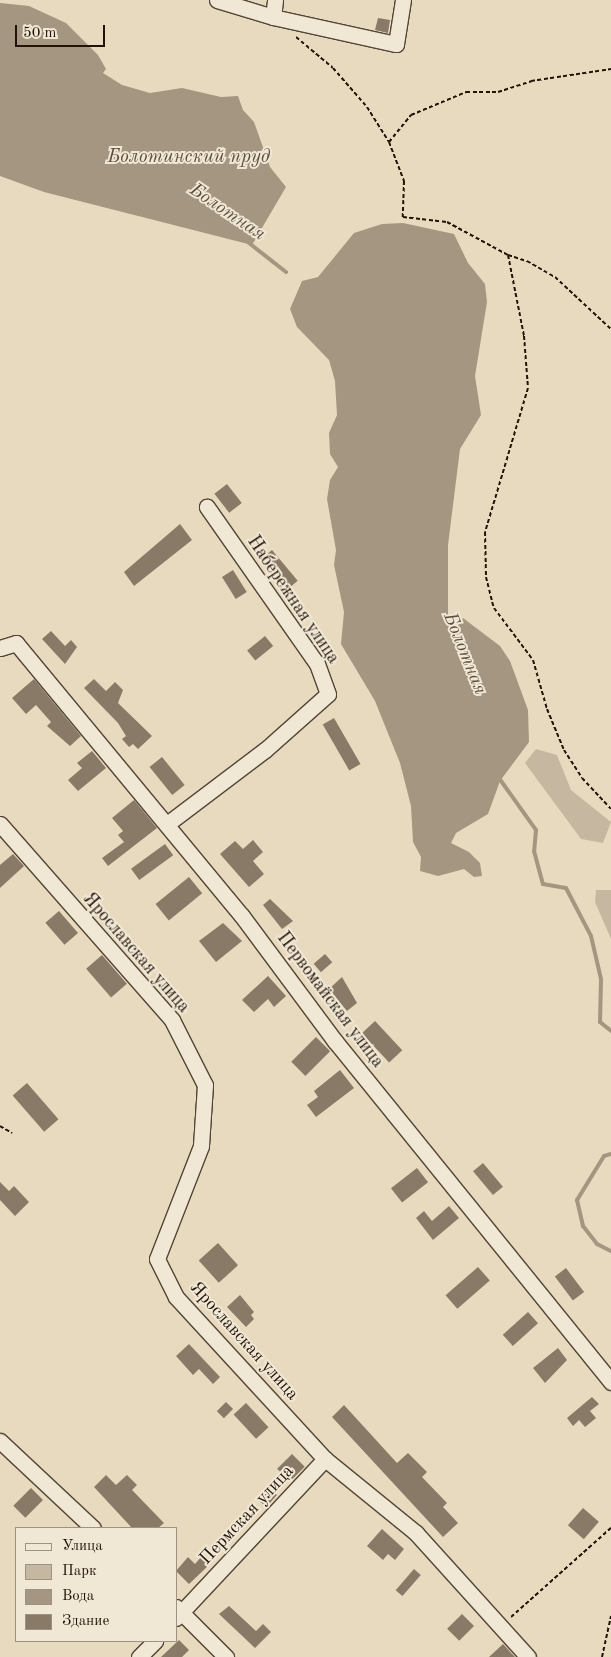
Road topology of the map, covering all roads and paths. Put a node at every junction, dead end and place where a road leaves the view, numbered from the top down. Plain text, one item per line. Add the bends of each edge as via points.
1 (217, 0) edge
2 (275, 0) edge
3 (403, 0) edge
4 (273, 17) junction
5 (295, 36) dead end
6 (611, 69) edge
7 (389, 142) junction
8 (508, 255) junction
9 (611, 329) edge
10 (207, 507) dead end
11 (0, 648) edge
12 (611, 809) edge
13 (0, 824) edge
14 (167, 824) junction
15 (0, 1126) edge
16 (12, 1133) dead end
17 (611, 1382) edge
18 (0, 1441) edge
19 (325, 1459) junction
20 (92, 1527) edge
21 (611, 1528) edge
22 (178, 1613) edge
23 (611, 1616) edge
24 (498, 1624) junction
25 (153, 1642) edge
26 (139, 1657) edge
27 (226, 1657) edge
28 (528, 1657) edge
29 (602, 1657) edge

1 - 4 street
2 - 4 street
3 - 4 street via 396,44
5 - 7 path via 333,68 368,107
6 - 7 path via 531,81 498,92 466,92 411,115
7 - 8 path via 404,181 403,217 447,222
8 - 9 path via 555,277
8 - 12 path via 524,336 528,388 486,532 486,577 494,608 534,660 547,709 564,750 582,778
10 - 14 street, Набережная улица via 317,664 328,694 265,750
11 - 14 street, Первомайская улица via 16,643
13 - 19 street, Ярославская улица via 172,1020 191,1054 205,1085 200,1146 157,1259 176,1298
14 - 17 street, Первомайская улица via 242,916 335,1041
15 - 16 path
18 - 20 street
19 - 22 street, Пермская улица
19 - 24 street, Ярославская улица via 416,1534
21 - 24 path via 512,1616
22 - 27 street
23 - 29 path
24 - 28 street, Ярославская улица
25 - 26 street

